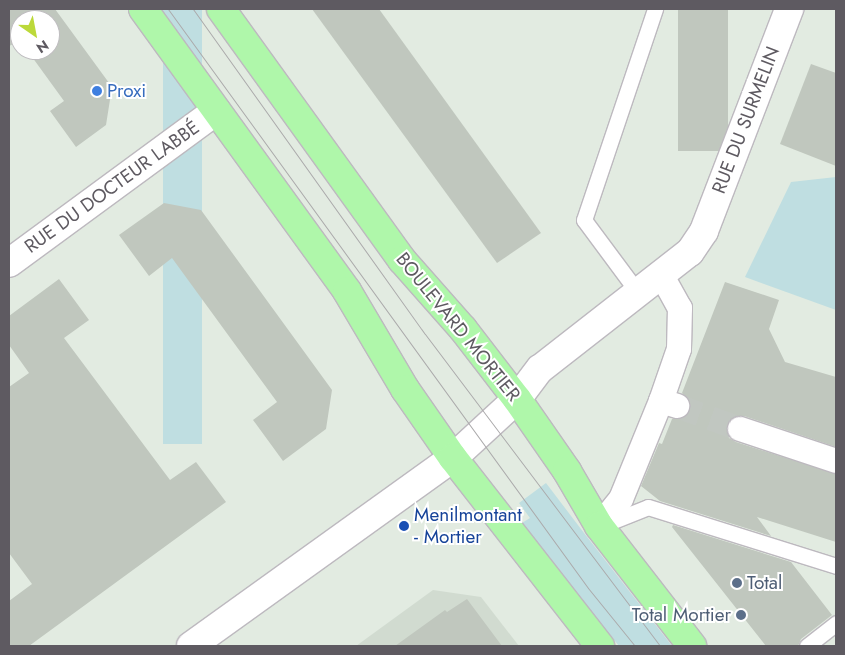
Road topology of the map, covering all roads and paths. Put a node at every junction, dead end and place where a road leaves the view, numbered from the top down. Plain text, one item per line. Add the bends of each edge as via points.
1 (143, 9) edge
2 (221, 9) edge
3 (655, 9) edge
4 (789, 9) edge
5 (216, 112) junction
6 (9, 263) edge
7 (662, 276) junction
8 (639, 294) junction
9 (517, 399) junction
10 (740, 429) tunnel mouth
11 (452, 458) junction
12 (836, 461) edge
13 (599, 526) junction
14 (836, 566) edge
15 (836, 623) edge
16 (191, 646) edge
17 (600, 646) edge
18 (692, 646) edge
19 (807, 646) edge

1 - 5 main road
2 - 9 main road, BOULEVARD MORTIER via 402,260 463,329
3 - 8 lane via 584,220
4 - 7 street, RUE DU SURMELIN via 704,231 690,252
5 - 6 street, RUE DU DOCTEUR LABBÉ
5 - 11 main road via 347,292 405,389
7 - 8 street, RUE DU SURMELIN
7 - 13 street via 680,308 679,349 669,404 621,499
8 - 9 street, RUE DU SURMELIN via 540,369
9 - 11 street, RUE DU SURMELIN
9 - 13 main road, BOULEVARD MORTIER via 567,471
10 - 12 street
11 - 16 street, RUE DU SURMELIN
11 - 17 main road
13 - 14 lane via 648,507
13 - 18 main road, BOULEVARD MORTIER
15 - 19 lane

